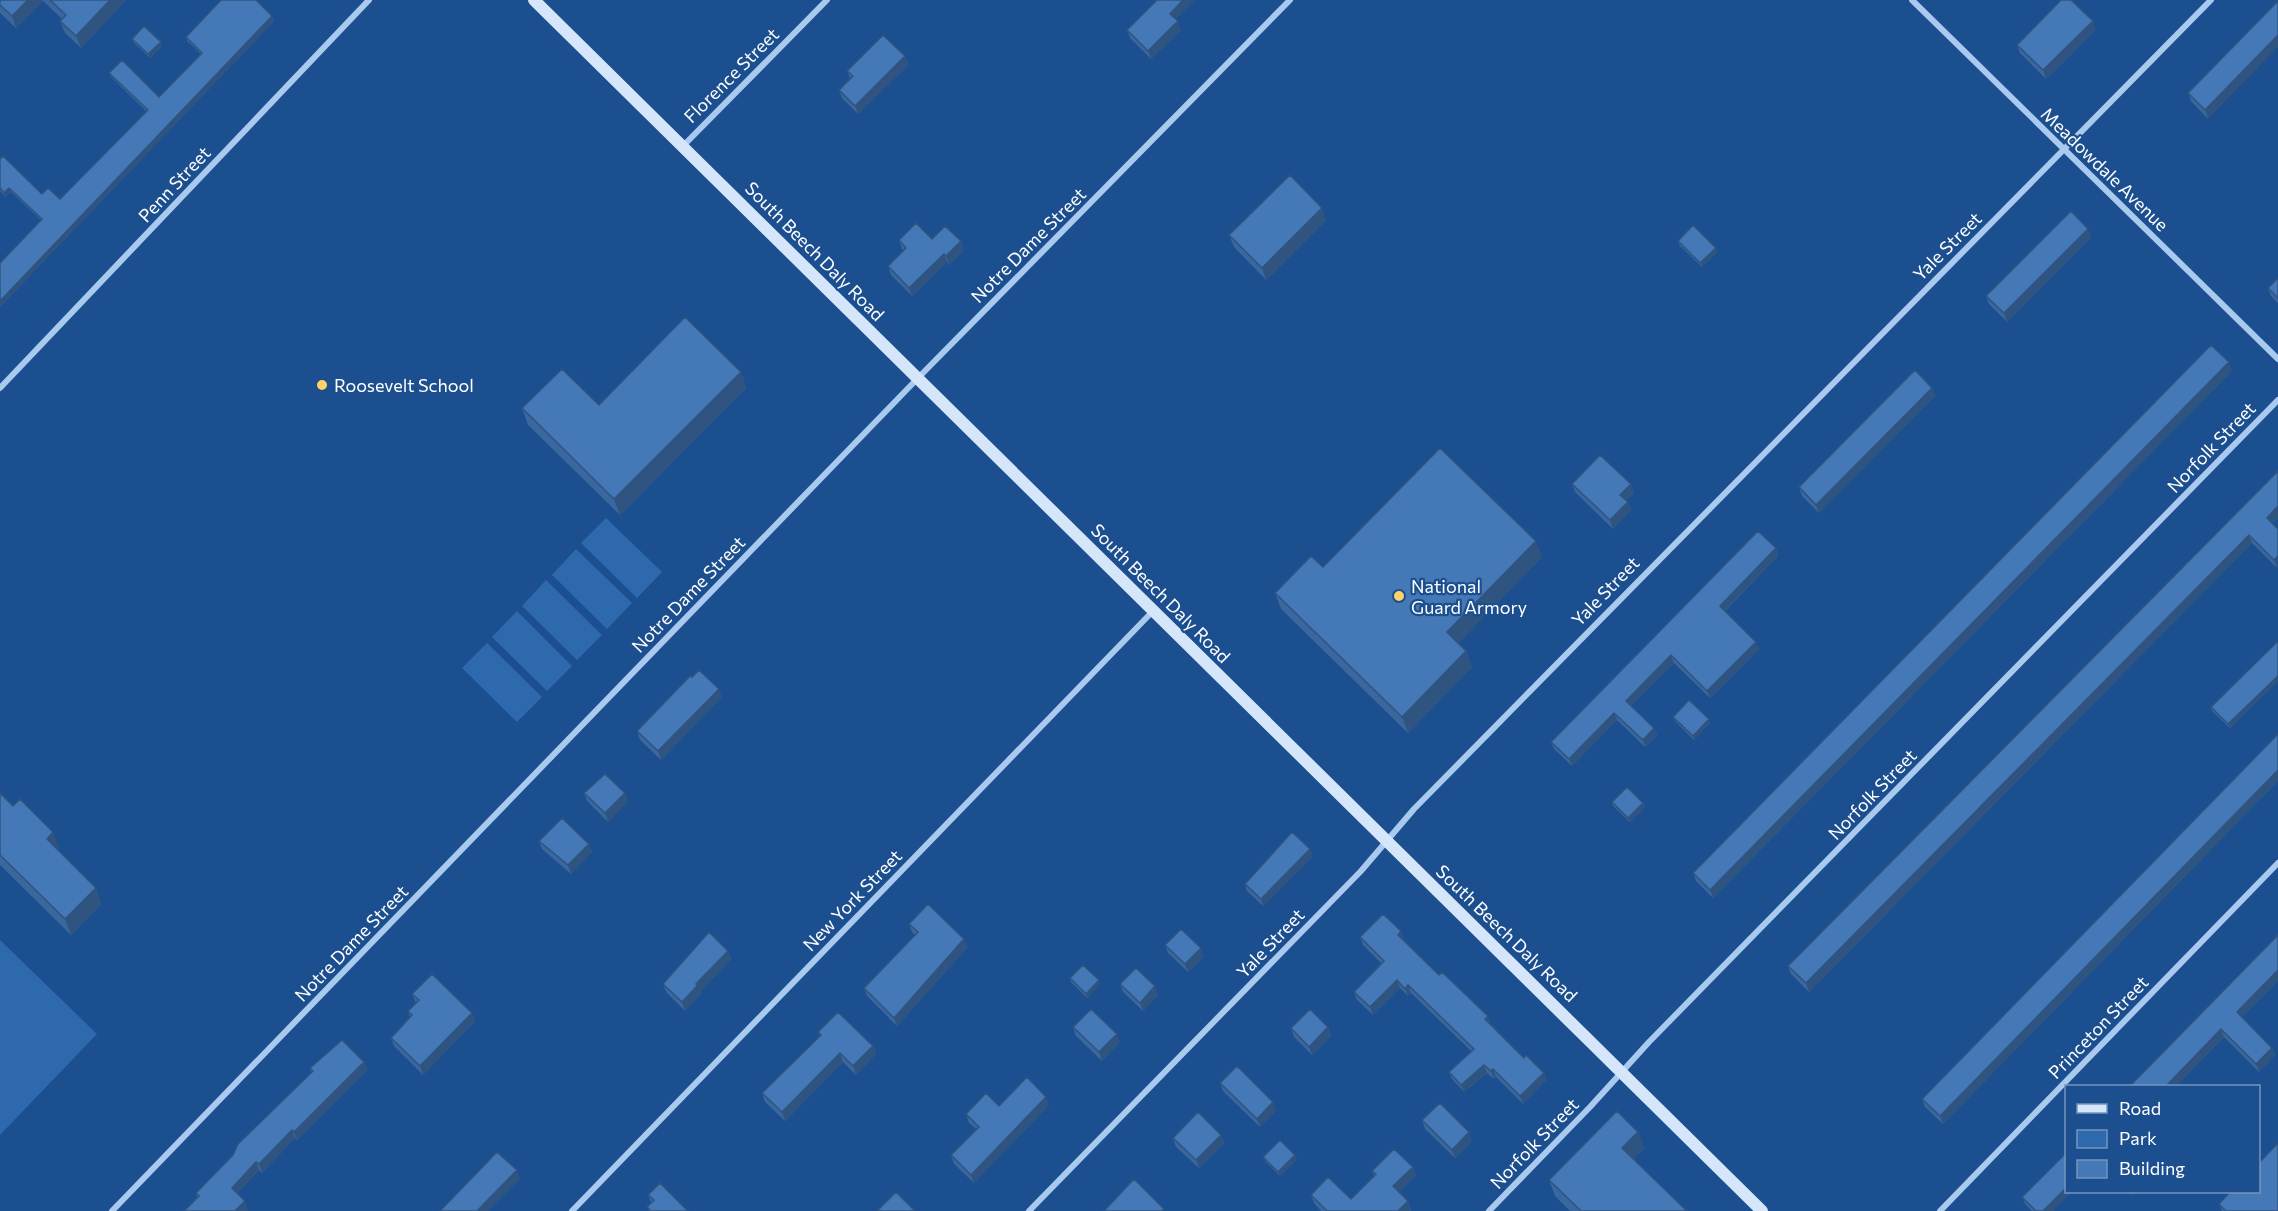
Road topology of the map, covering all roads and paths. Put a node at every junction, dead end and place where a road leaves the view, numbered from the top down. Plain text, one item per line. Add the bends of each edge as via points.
1 (369, 0) edge
2 (534, 0) edge
3 (827, 0) edge
4 (1290, 0) edge
5 (1912, 0) edge
6 (2211, 0) edge
7 (682, 146) junction
8 (2063, 150) junction
9 (2278, 359) edge
10 (918, 378) junction
11 (0, 388) edge
12 (2278, 400) edge
13 (1153, 610) junction
14 (1386, 840) junction
15 (2278, 863) edge
16 (1622, 1071) junction
17 (112, 1211) edge
18 (572, 1211) edge
19 (1029, 1211) edge
20 (1489, 1211) edge
21 (1762, 1211) edge
22 (1940, 1211) edge

1 - 11 street, Penn Street
2 - 7 main road, South Beech Daly Road
3 - 7 street, Florence Street
4 - 10 street, Notre Dame Street
5 - 8 street, Meadowdale Avenue
6 - 8 street, Yale Street
7 - 10 main road, South Beech Daly Road
8 - 9 street, Meadowdale Avenue
8 - 14 street, Yale Street
10 - 13 main road, South Beech Daly Road
10 - 17 street, Notre Dame Street
12 - 16 street, Norfolk Street
13 - 14 main road, South Beech Daly Road
13 - 18 street, New York Street
14 - 16 main road, South Beech Daly Road
14 - 19 street, Yale Street via 1361,871
15 - 22 street, Princeton Street
16 - 20 street, Norfolk Street
16 - 21 main road, South Beech Daly Road

